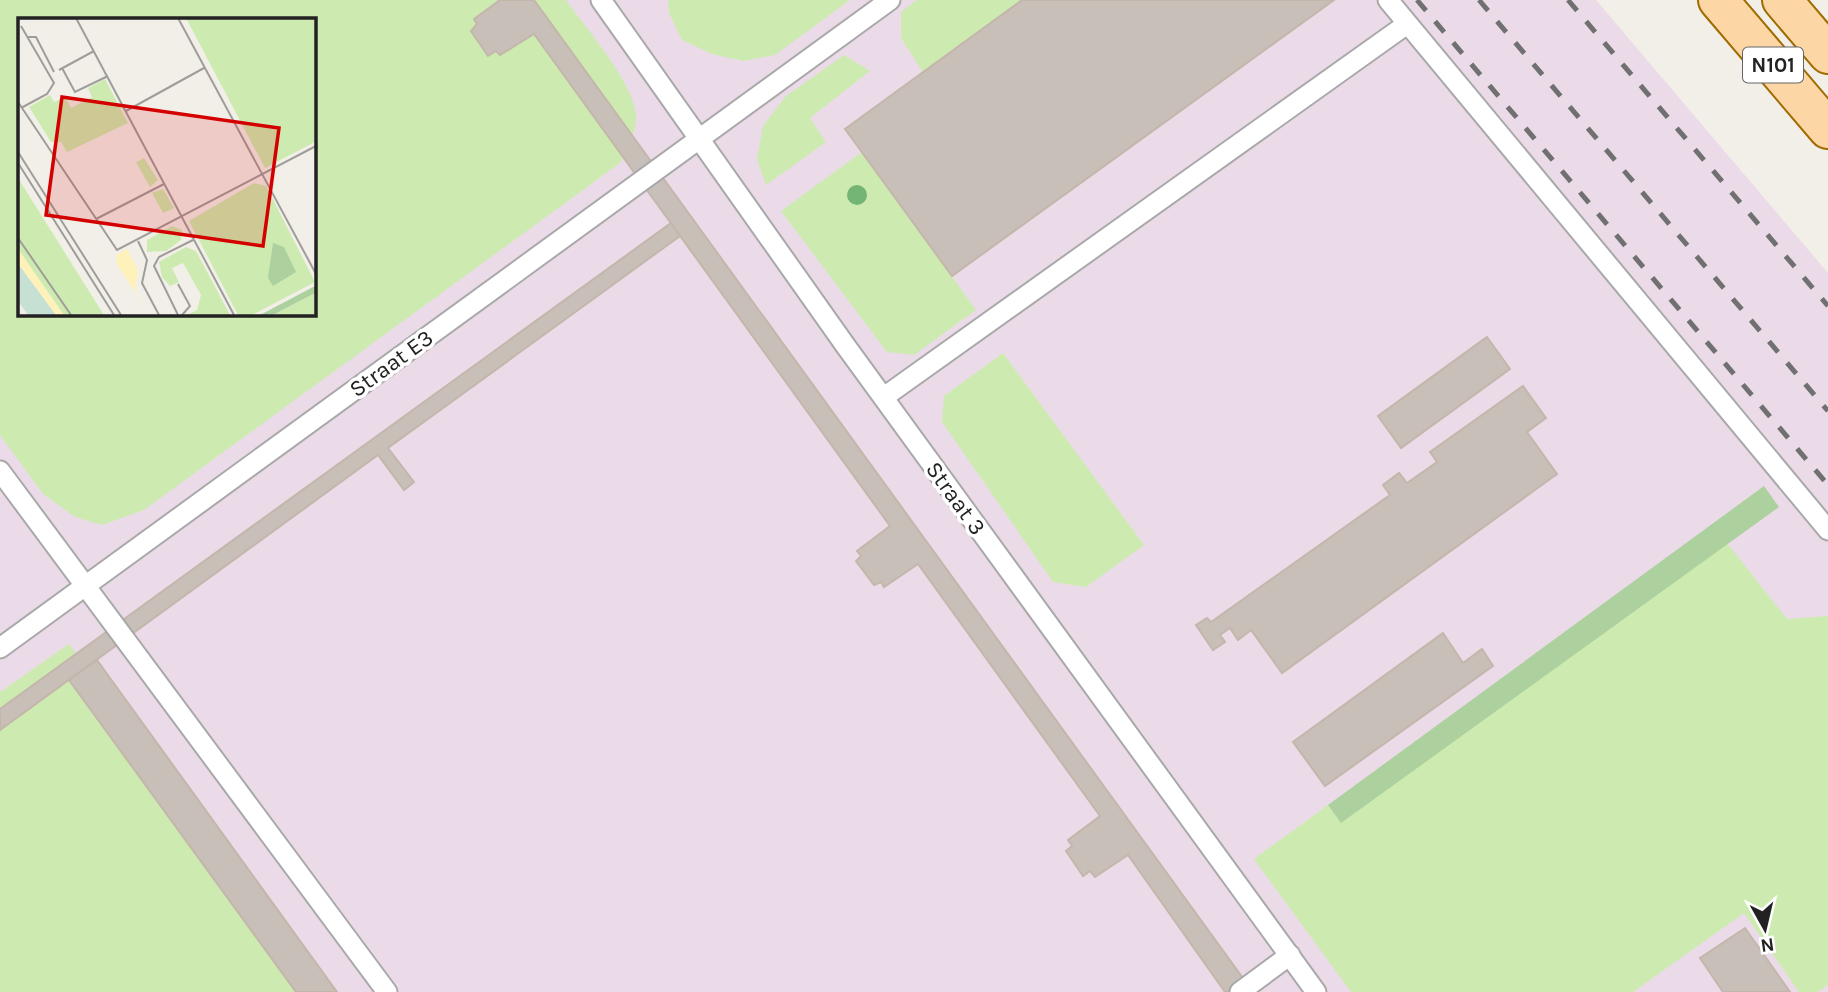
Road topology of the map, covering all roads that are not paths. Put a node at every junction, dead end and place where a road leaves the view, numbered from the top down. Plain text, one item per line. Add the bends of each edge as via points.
1 (601, 0) edge
2 (890, 0) edge
3 (1388, 0) edge
4 (1718, 0) edge
5 (1782, 0) edge
6 (1407, 24) junction
7 (1828, 54) edge
8 (1828, 129) edge
9 (698, 138) junction
10 (884, 397) junction
11 (0, 471) edge
12 (1828, 530) edge
13 (84, 587) junction
14 (0, 648) edge
15 (1290, 955) junction
16 (387, 992) edge
17 (1240, 992) edge
18 (1316, 992) edge

1 - 9 lane, Straat 3
2 - 9 lane, Straat E3
3 - 6 lane
4 - 8 main road, N101
5 - 7 main road, N101
6 - 10 lane
6 - 12 lane
9 - 10 lane, Straat 3
9 - 13 lane, Straat E3
10 - 15 lane, Straat 3
11 - 13 lane
13 - 14 lane, Straat E3
13 - 16 lane
15 - 17 lane
15 - 18 lane, Straat 3

